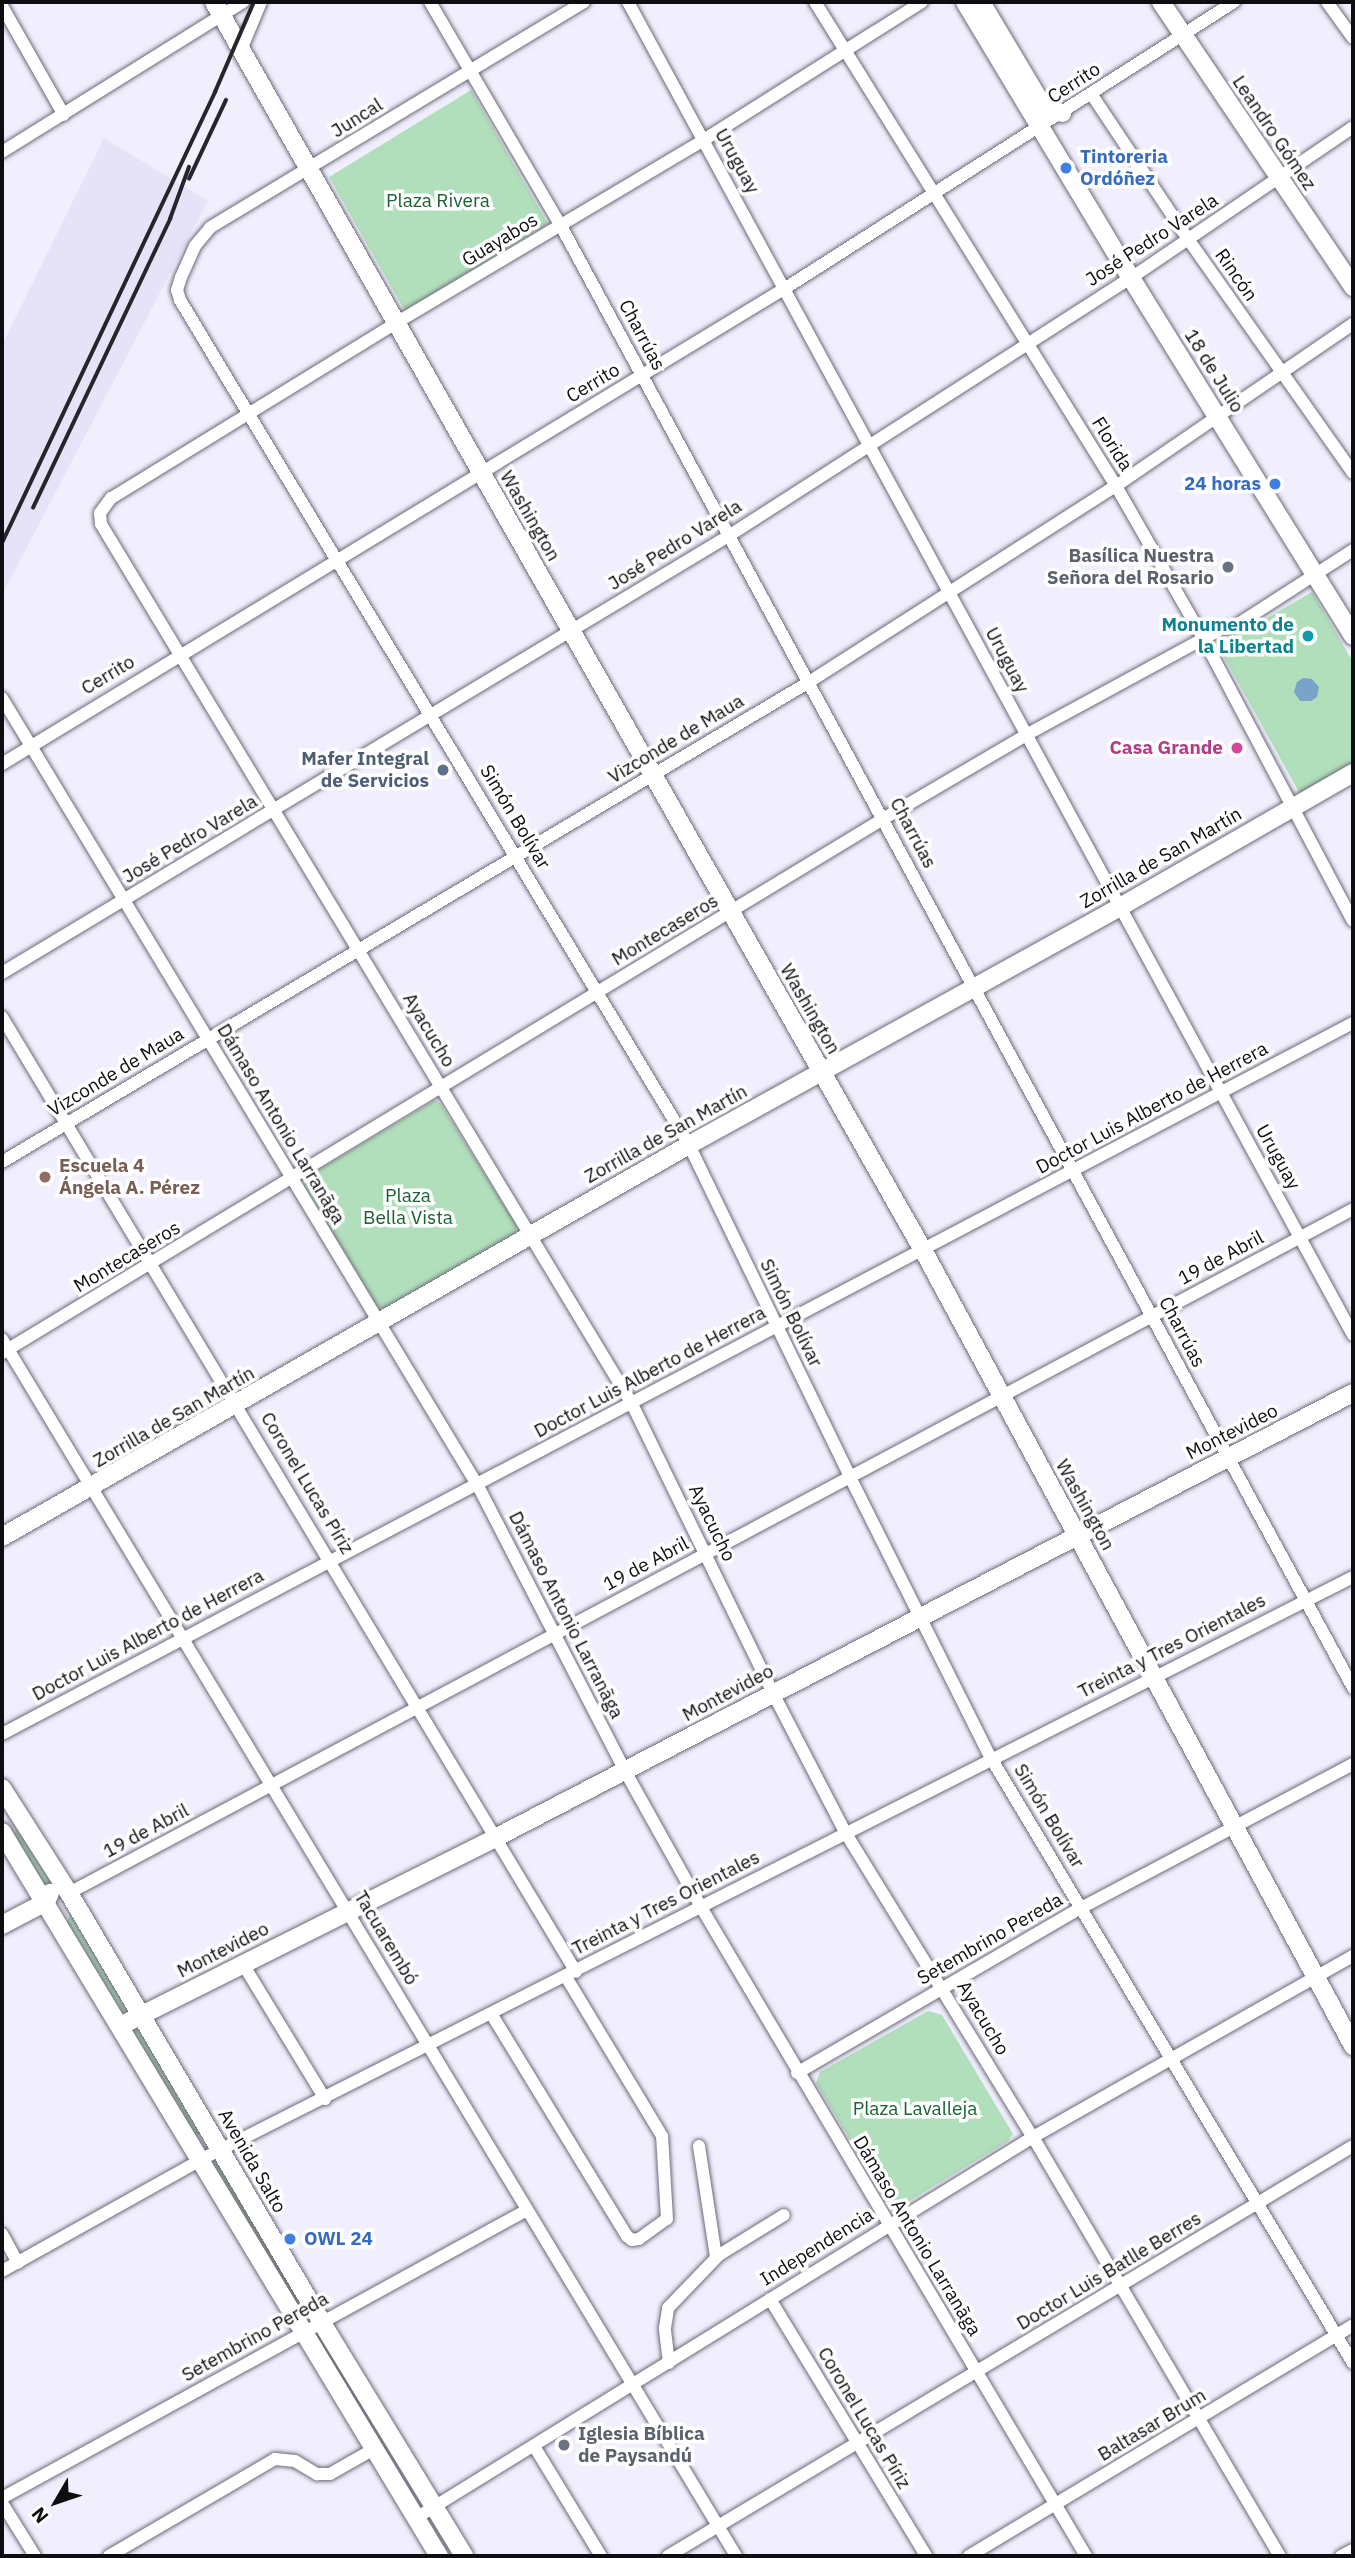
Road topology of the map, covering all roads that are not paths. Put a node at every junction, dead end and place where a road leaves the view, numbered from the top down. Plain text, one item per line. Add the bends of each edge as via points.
1 (243, 2) edge
2 (261, 2) edge
3 (430, 2) edge
4 (584, 2) edge
5 (628, 2) edge
6 (815, 2) edge
7 (922, 2) edge
8 (965, 2) edge
9 (981, 2) edge
10 (1161, 2) edge
11 (1234, 2) edge
12 (1327, 2) edge
13 (2, 6) edge
14 (217, 8) edge
15 (1182, 34) junction
16 (1353, 38) edge
17 (240, 50) junction
18 (844, 51) junction
19 (470, 70) junction
20 (1092, 95) junction
21 (1062, 113) junction
22 (64, 115) junction
23 (1040, 127) junction
24 (1353, 127) edge
25 (704, 140) junction
26 (2, 152) edge
27 (309, 169) junction
28 (1279, 180) junction
29 (935, 193) junction
30 (562, 226) junction
31 (1188, 239) junction
32 (1131, 278) junction
33 (1353, 287) edge
34 (785, 289) junction
35 (177, 290) joint
36 (396, 323) junction
37 (1353, 324) edge
38 (1027, 345) junction
39 (1282, 374) junction
40 (643, 376) junction
41 (248, 413) junction
42 (1218, 418) junction
43 (870, 446) junction
44 (481, 472) junction
45 (1353, 473) edge
46 (1116, 486) junction
47 (100, 513) joint
48 (730, 535) junction
49 (1353, 550) edge
50 (338, 560) junction
51 (1316, 575) junction
52 (950, 594) junction
53 (572, 631) junction
54 (1353, 636) edge
55 (1203, 638) junction
56 (180, 654) junction
57 (809, 682) junction
58 (2, 698) edge
59 (431, 715) junction
60 (1026, 735) junction
61 (30, 744) junction
62 (2, 764) edge
63 (1353, 773) edge
64 (653, 775) junction
65 (1292, 807) junction
66 (272, 811) junction
67 (884, 819) junction
68 (516, 856) junction
69 (123, 901) junction
70 (1119, 907) junction
71 (731, 913) junction
72 (1353, 920) edge
73 (358, 951) junction
74 (2, 973) edge
75 (973, 985) junction
76 (599, 992) junction
77 (2, 1017) edge
78 (1353, 1023) edge
79 (208, 1040) junction
80 (821, 1071) junction
81 (441, 1087) junction
82 (1221, 1093) junction
83 (67, 1124) junction
84 (689, 1145) junction
85 (2, 1162) edge
86 (1073, 1171) junction
87 (291, 1178) junction
88 (1353, 1209) edge
89 (530, 1235) junction
90 (1300, 1237) junction
91 (923, 1250) junction
92 (152, 1265) junction
93 (1152, 1317) junction
94 (378, 1322) junction
95 (776, 1327) junction
96 (1353, 1335) edge
97 (4, 1347) edge
98 (1353, 1393) edge
99 (1002, 1396) junction
100 (632, 1404) junction
101 (237, 1405) junction
102 (1228, 1457) junction
103 (850, 1477) junction
104 (478, 1486) junction
105 (92, 1487) junction
106 (1077, 1535) junction
107 (2, 1538) edge
108 (705, 1553) junction
109 (331, 1561) junction
110 (1353, 1577) edge
111 (1307, 1600) junction
112 (919, 1616) junction
113 (554, 1635) junction
114 (184, 1637) junction
115 (1154, 1676) junction
116 (1353, 1688) edge
117 (772, 1693) junction
118 (419, 1707) junction
119 (2, 1734) edge
120 (991, 1758) junction
121 (1353, 1764) edge
122 (625, 1771) junction
123 (271, 1786) junction
124 (2, 1788) edge
125 (21, 1820) junction
126 (1235, 1824) junction
127 (2, 1831) edge
128 (845, 1832) junction
129 (497, 1837) junction
130 (59, 1878) junction
131 (69, 1894) junction
132 (46, 1902) junction
133 (701, 1907) junction
134 (1081, 1908) junction
135 (348, 1911) junction
136 (57, 1920) junction
137 (2, 1925) edge
138 (1353, 1956) edge
139 (243, 1964) junction
140 (571, 1974) junction
141 (1315, 1975) junction
142 (942, 1989) junction
143 (140, 2015) junction
144 (492, 2015) junction
145 (120, 2026) junction
146 (1353, 2046) edge
147 (428, 2047) junction
148 (1172, 2060) junction
149 (797, 2073) junction
150 (325, 2099) junction
151 (1033, 2137) junction
152 (699, 2146) dead end
153 (1353, 2146) edge
154 (222, 2151) junction
155 (202, 2159) junction
156 (1257, 2202) junction
157 (527, 2210) junction
158 (784, 2215) dead end
159 (888, 2225) junction
160 (2, 2234) edge
161 (716, 2257) junction
162 (18, 2263) junction
163 (2, 2272) edge
164 (1119, 2288) junction
165 (770, 2300) junction
166 (322, 2323) junction
167 (1353, 2325) edge
168 (304, 2333) junction
169 (1336, 2334) junction
170 (669, 2363) junction
171 (1353, 2363) edge
172 (977, 2373) junction
173 (635, 2385) junction
174 (1199, 2419) junction
175 (856, 2442) junction
176 (395, 2443) junction
177 (534, 2446) junction
178 (376, 2452) junction
179 (2, 2500) edge
180 (434, 2506) junction
181 (1056, 2506) junction
182 (416, 2518) junction
183 (718, 2527) junction
184 (1353, 2550) edge
185 (35, 2556) edge
186 (109, 2556) edge
187 (439, 2556) edge
188 (464, 2556) edge
189 (601, 2556) edge
190 (668, 2556) edge
191 (736, 2556) edge
192 (926, 2556) edge
193 (969, 2556) edge
194 (1086, 2556) edge
195 (1280, 2556) edge
196 (1341, 2556) edge

1 - 14 street
2 - 17 street
3 - 19 street, Charrúas
4 - 19 street, Juncal
5 - 25 street, Uruguay
6 - 18 street, Florida
7 - 18 street, Guayabos
8 - 23 street, 18 de Julio
9 - 21 street via 1040,101
10 - 15 street, Leandro Gómez
11 - 15 street, Cerrito
12 - 16 street
13 - 22 street
14 - 17 street, Washington
14 - 22 street
15 - 20 street, Cerrito
15 - 28 street, Leandro Gómez
17 - 27 street, Washington
18 - 25 street, Guayabos
18 - 29 street, Florida
19 - 27 street, Juncal
19 - 30 street, Charrúas
20 - 21 street, Cerrito
20 - 31 street, Rincón
21 - 23 street, Cerrito
22 - 26 street
23 - 29 street, Cerrito
23 - 32 street, 18 de Julio
24 - 28 street, José Pedro Varela
25 - 30 street, Guayabos
25 - 34 street, Uruguay
27 - 35 street, Juncal via 210,228 195,246
27 - 36 street, Washington
28 - 31 street, José Pedro Varela
28 - 33 street, Leandro Gómez
29 - 34 street, Cerrito
29 - 38 street, Florida
30 - 36 street, Guayabos
30 - 40 street, Charrúas
31 - 32 street, José Pedro Varela
31 - 39 street, Rincón
32 - 38 street, José Pedro Varela
32 - 42 street, 18 de Julio
34 - 40 street, Cerrito
34 - 43 street, Uruguay
35 - 41 street, Simón Bolívar
36 - 41 street, Guayabos
36 - 44 street, Washington
37 - 39 street, Vizconde de Maua
38 - 43 street, José Pedro Varela
38 - 46 street, Florida
39 - 42 street, Vizconde de Maua
39 - 45 street, Rincón
40 - 44 street, Cerrito
40 - 48 street, Charrúas
41 - 47 street, Guayabos via 111,498
41 - 50 street, Simón Bolívar
42 - 46 street, Vizconde de Maua
42 - 51 street, 18 de Julio
43 - 48 street, José Pedro Varela
43 - 52 street, Uruguay
44 - 50 street, Cerrito
44 - 53 street, Washington
46 - 52 street, Vizconde de Maua
46 - 55 street, Florida
47 - 56 street, Ayacucho via 101,524
48 - 53 street, José Pedro Varela
48 - 57 street, Charrúas
49 - 51 street, Montecaseros
50 - 56 street, Cerrito
50 - 59 street, Simón Bolívar
51 - 54 street, 18 de Julio
51 - 55 street, Montecaseros via 1232,628 1221,628
52 - 57 street, Vizconde de Maua
52 - 60 street, Uruguay
53 - 59 street, José Pedro Varela
53 - 64 street, Washington
55 - 60 street, Montecaseros
55 - 65 street, Florida
56 - 61 street, Cerrito
56 - 66 street, Ayacucho
57 - 64 street, Vizconde de Maua
57 - 67 street, Charrúas
58 - 61 street, Dámaso Antonio Larranãga
59 - 66 street, José Pedro Varela
59 - 68 street, Simón Bolívar
60 - 67 street, Montecaseros
60 - 70 street, Uruguay
61 - 62 street, Cerrito
61 - 69 street, Dámaso Antonio Larranãga
63 - 65 street, Zorrilla de San Martín
64 - 68 street, Vizconde de Maua
64 - 71 street, Washington
65 - 70 street, Zorrilla de San Martín
65 - 72 street, Florida
66 - 69 street, José Pedro Varela
66 - 73 street, Ayacucho
67 - 71 street, Montecaseros
67 - 75 street, Charrúas
68 - 73 street, Vizconde de Maua
68 - 76 street, Simón Bolívar
69 - 74 street, José Pedro Varela
69 - 79 street, Dámaso Antonio Larranãga
70 - 75 street, Zorrilla de San Martín
70 - 82 street, Uruguay
71 - 76 street, Montecaseros
71 - 80 street, Washington
73 - 79 street, Vizconde de Maua
73 - 81 street, Ayacucho
75 - 80 street, Zorrilla de San Martín
75 - 86 street, Charrúas
76 - 81 street, Montecaseros
76 - 84 street, Simón Bolívar
77 - 83 street, Coronel Lucas Píriz
78 - 82 street, Doctor Luis Alberto de Herrera
79 - 83 street, Vizconde de Maua
79 - 87 street, Dámaso Antonio Larranãga
80 - 84 street, Zorrilla de San Martín
80 - 91 street, Washington
81 - 87 street, Montecaseros
81 - 89 street, Ayacucho
82 - 86 street, Doctor Luis Alberto de Herrera
82 - 90 street, Uruguay
83 - 85 street, Vizconde de Maua
83 - 92 street, Coronel Lucas Píriz
84 - 89 street, Zorrilla de San Martín
84 - 95 street, Simón Bolívar
86 - 91 street, Doctor Luis Alberto de Herrera
86 - 93 street, Charrúas
87 - 92 street, Montecaseros
87 - 94 street, Dámaso Antonio Larranãga
88 - 90 street, 19 de Abril
89 - 94 street, Zorrilla de San Martín
89 - 100 street, Ayacucho
90 - 93 street, 19 de Abril
90 - 96 street, Uruguay
91 - 95 street, Doctor Luis Alberto de Herrera
91 - 99 street, Washington
92 - 97 street, Montecaseros
92 - 101 street, Coronel Lucas Píriz
93 - 99 street, 19 de Abril
93 - 102 street, Charrúas
94 - 101 street, Zorrilla de San Martín
94 - 104 street, Dámaso Antonio Larranãga
95 - 100 street, Doctor Luis Alberto de Herrera
95 - 103 street, Simón Bolívar
97 - 105 street, Tacuarembó
98 - 102 street, Montevideo
99 - 103 street, 19 de Abril
99 - 106 street, Washington
100 - 104 street, Doctor Luis Alberto de Herrera
100 - 108 street, Ayacucho
101 - 105 street, Zorrilla de San Martín
101 - 109 street, Coronel Lucas Píriz
102 - 106 street, Montevideo
102 - 111 street, Charrúas
103 - 108 street, 19 de Abril
103 - 112 street, Simón Bolívar
104 - 109 street, Doctor Luis Alberto de Herrera
104 - 113 street, Dámaso Antonio Larranãga
105 - 107 street, Zorrilla de San Martín
105 - 114 street, Tacuarembó
106 - 112 street, Montevideo
106 - 115 street, Washington
108 - 113 street, 19 de Abril
108 - 117 street, Ayacucho
109 - 114 street, Doctor Luis Alberto de Herrera
109 - 118 street, Coronel Lucas Píriz
110 - 111 street, Treinta y Tres Orientales
111 - 115 street, Treinta y Tres Orientales
111 - 116 street, Charrúas
112 - 117 street, Montevideo
112 - 120 street, Simón Bolívar
113 - 118 street, 19 de Abril
113 - 122 street, Dámaso Antonio Larranãga
114 - 119 street, Doctor Luis Alberto de Herrera
114 - 123 street, Tacuarembó
115 - 120 street, Treinta y Tres Orientales
115 - 126 street, Washington
117 - 122 street, Montevideo
117 - 128 street, Ayacucho
118 - 123 street, 19 de Abril
118 - 129 street, Coronel Lucas Píriz
120 - 128 street, Treinta y Tres Orientales
120 - 134 street, Simón Bolívar
121 - 126 street, Setembrino Pereda
122 - 129 street, Montevideo
122 - 133 street, Dámaso Antonio Larranãga
123 - 131 street, 19 de Abril
123 - 135 street, Tacuarembó
124 - 125 street, Avenida Salto
125 - 127 street
125 - 130 street, Avenida Salto
126 - 134 street, Setembrino Pereda
126 - 141 street, Washington
127 - 132 street
128 - 133 street, Treinta y Tres Orientales
128 - 142 street, Ayacucho
129 - 135 street, Montevideo
129 - 140 street, Coronel Lucas Píriz
130 - 131 street, Avenida Salto
130 - 132 street
131 - 136 street
131 - 143 street, Avenida Salto
132 - 136 street
132 - 137 street
133 - 140 street, Treinta y Tres Orientales
133 - 149 street, Dámaso Antonio Larranãga
134 - 142 street, Setembrino Pereda
134 - 148 street, Simón Bolívar
135 - 139 street, Montevideo
135 - 147 street, Tacuarembó
136 - 145 street
138 - 141 street, Independencia
139 - 143 street, Montevideo
139 - 150 street
140 - 144 street, Treinta y Tres Orientales
140 - 144 street, Coronel Lucas Píriz via 662,2136 667,2219 639,2239 627,2236
141 - 146 street, Washington
141 - 148 street, Independencia
142 - 149 street, Setembrino Pereda
142 - 151 street, Ayacucho
143 - 145 street, Montevideo
143 - 154 street, Avenida Salto
144 - 147 street, Treinta y Tres Orientales
145 - 155 street
147 - 150 street, Treinta y Tres Orientales
147 - 157 street, Tacuarembó
148 - 151 street, Independencia
148 - 156 street, Simón Bolívar
149 - 159 street, Dámaso Antonio Larranãga
150 - 154 street, Treinta y Tres Orientales
151 - 159 street, Independencia
151 - 164 street, Ayacucho
152 - 161 street
153 - 156 street, Doctor Luis Batlle Berres
154 - 155 street, Treinta y Tres Orientales
154 - 166 street, Avenida Salto
155 - 162 street, Treinta y Tres Orientales
155 - 168 street
156 - 164 street, Doctor Luis Batlle Berres
156 - 169 street, Simón Bolívar
157 - 166 street, Setembrino Pereda
157 - 173 street, Tacuarembó
158 - 161 street
159 - 165 street, Independencia
159 - 172 street, Dámaso Antonio Larranãga
160 - 162 street
161 - 170 street via 668,2308
162 - 163 street, Treinta y Tres Orientales
164 - 172 street, Doctor Luis Batlle Berres
164 - 174 street, Ayacucho
165 - 170 street, Independencia
165 - 175 street, Coronel Lucas Píriz
166 - 168 street, Setembrino Pereda
166 - 176 street, Avenida Salto
167 - 169 street, Baltasar Brum
168 - 178 street
168 - 179 street, Setembrino Pereda
169 - 171 street, Simón Bolívar
169 - 174 street, Baltasar Brum
170 - 173 street, Independencia
172 - 175 street, Doctor Luis Batlle Berres
172 - 181 street, Dámaso Antonio Larranãga
173 - 177 street, Independencia
173 - 183 street, Tacuarembó
174 - 181 street, Baltasar Brum
174 - 195 street, Ayacucho
175 - 183 street, Doctor Luis Batlle Berres
175 - 192 street, Coronel Lucas Píriz
176 - 178 street
176 - 180 street, Avenida Salto
177 - 180 street, Independencia
177 - 189 street
178 - 182 street
178 - 186 street via 330,2474 275,2459
179 - 185 street
180 - 182 street, Independencia
180 - 188 street, Avenida Salto
181 - 193 street, Baltasar Brum
181 - 194 street, Dámaso Antonio Larranãga
182 - 187 street
183 - 190 street, Doctor Luis Batlle Berres
183 - 191 street, Tacuarembó
184 - 196 street

